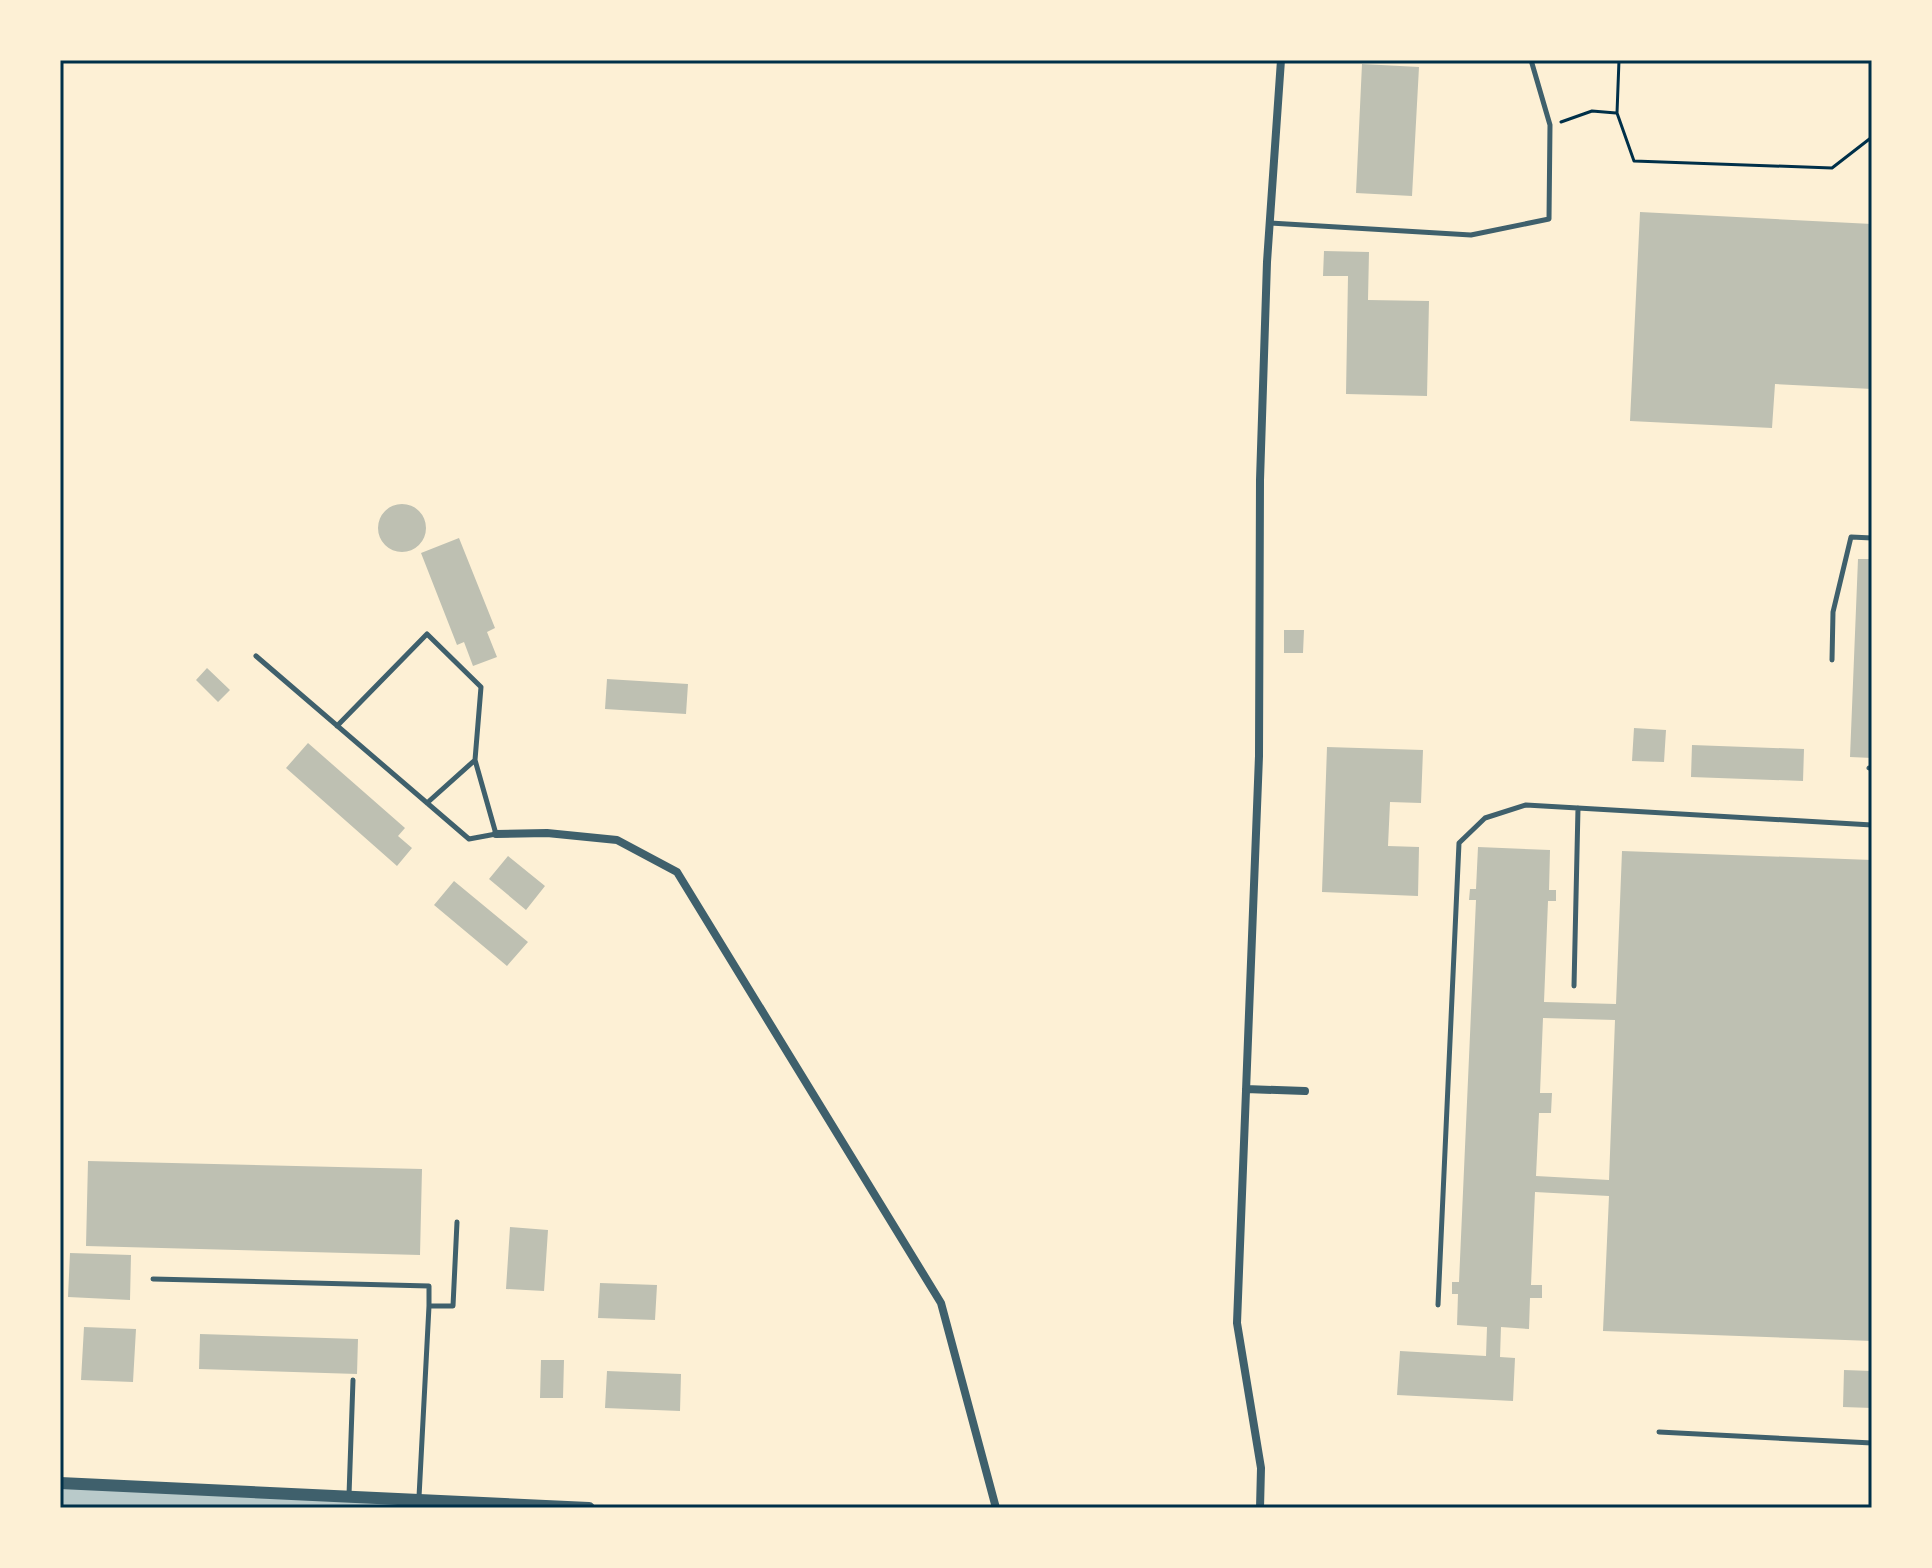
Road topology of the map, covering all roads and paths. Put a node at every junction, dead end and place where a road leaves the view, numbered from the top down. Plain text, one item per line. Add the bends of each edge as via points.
1 (1281, 60) edge
2 (1531, 60) edge
3 (1619, 60) edge
4 (1617, 113) junction
5 (1550, 125) junction
6 (1872, 137) edge
7 (1270, 223) junction
8 (1872, 538) edge
9 (256, 656) dead end
10 (1832, 660) dead end
11 (337, 726) junction
12 (475, 760) junction
13 (427, 803) junction
14 (1578, 808) junction
15 (1872, 825) edge
16 (496, 834) junction
17 (1574, 986) dead end
18 (1246, 1089) junction
19 (1305, 1091) dead end
20 (457, 1222) dead end
21 (153, 1279) dead end
22 (1438, 1305) dead end
23 (429, 1306) junction
24 (353, 1380) dead end
25 (1659, 1432) dead end
26 (1872, 1443) edge
27 (60, 1483) edge
28 (349, 1496) junction
29 (419, 1498) junction
30 (589, 1508) edge
31 (996, 1508) edge
32 (1260, 1508) edge

1 - 7 street
2 - 5 lane
3 - 4 path
4 - 5 path via 1592,111
4 - 6 path via 1634,161 1832,168
5 - 7 lane via 1549,219 1471,235
7 - 18 street
8 - 10 lane via 1851,537 1833,612
9 - 11 lane
11 - 12 lane via 427,634 481,687
11 - 13 lane
12 - 13 lane
12 - 16 lane
13 - 16 lane via 469,839
14 - 15 lane
14 - 17 lane
14 - 22 lane via 1526,805 1485,818 1459,843
16 - 31 street via 617,840 677,872 941,1303
18 - 19 street via 1284,1095
18 - 32 street via 1237,1323 1261,1468
20 - 23 lane via 453,1306
21 - 23 lane via 429,1286
23 - 29 lane
24 - 28 lane
25 - 26 lane
27 - 28 street
28 - 29 street
29 - 30 street

